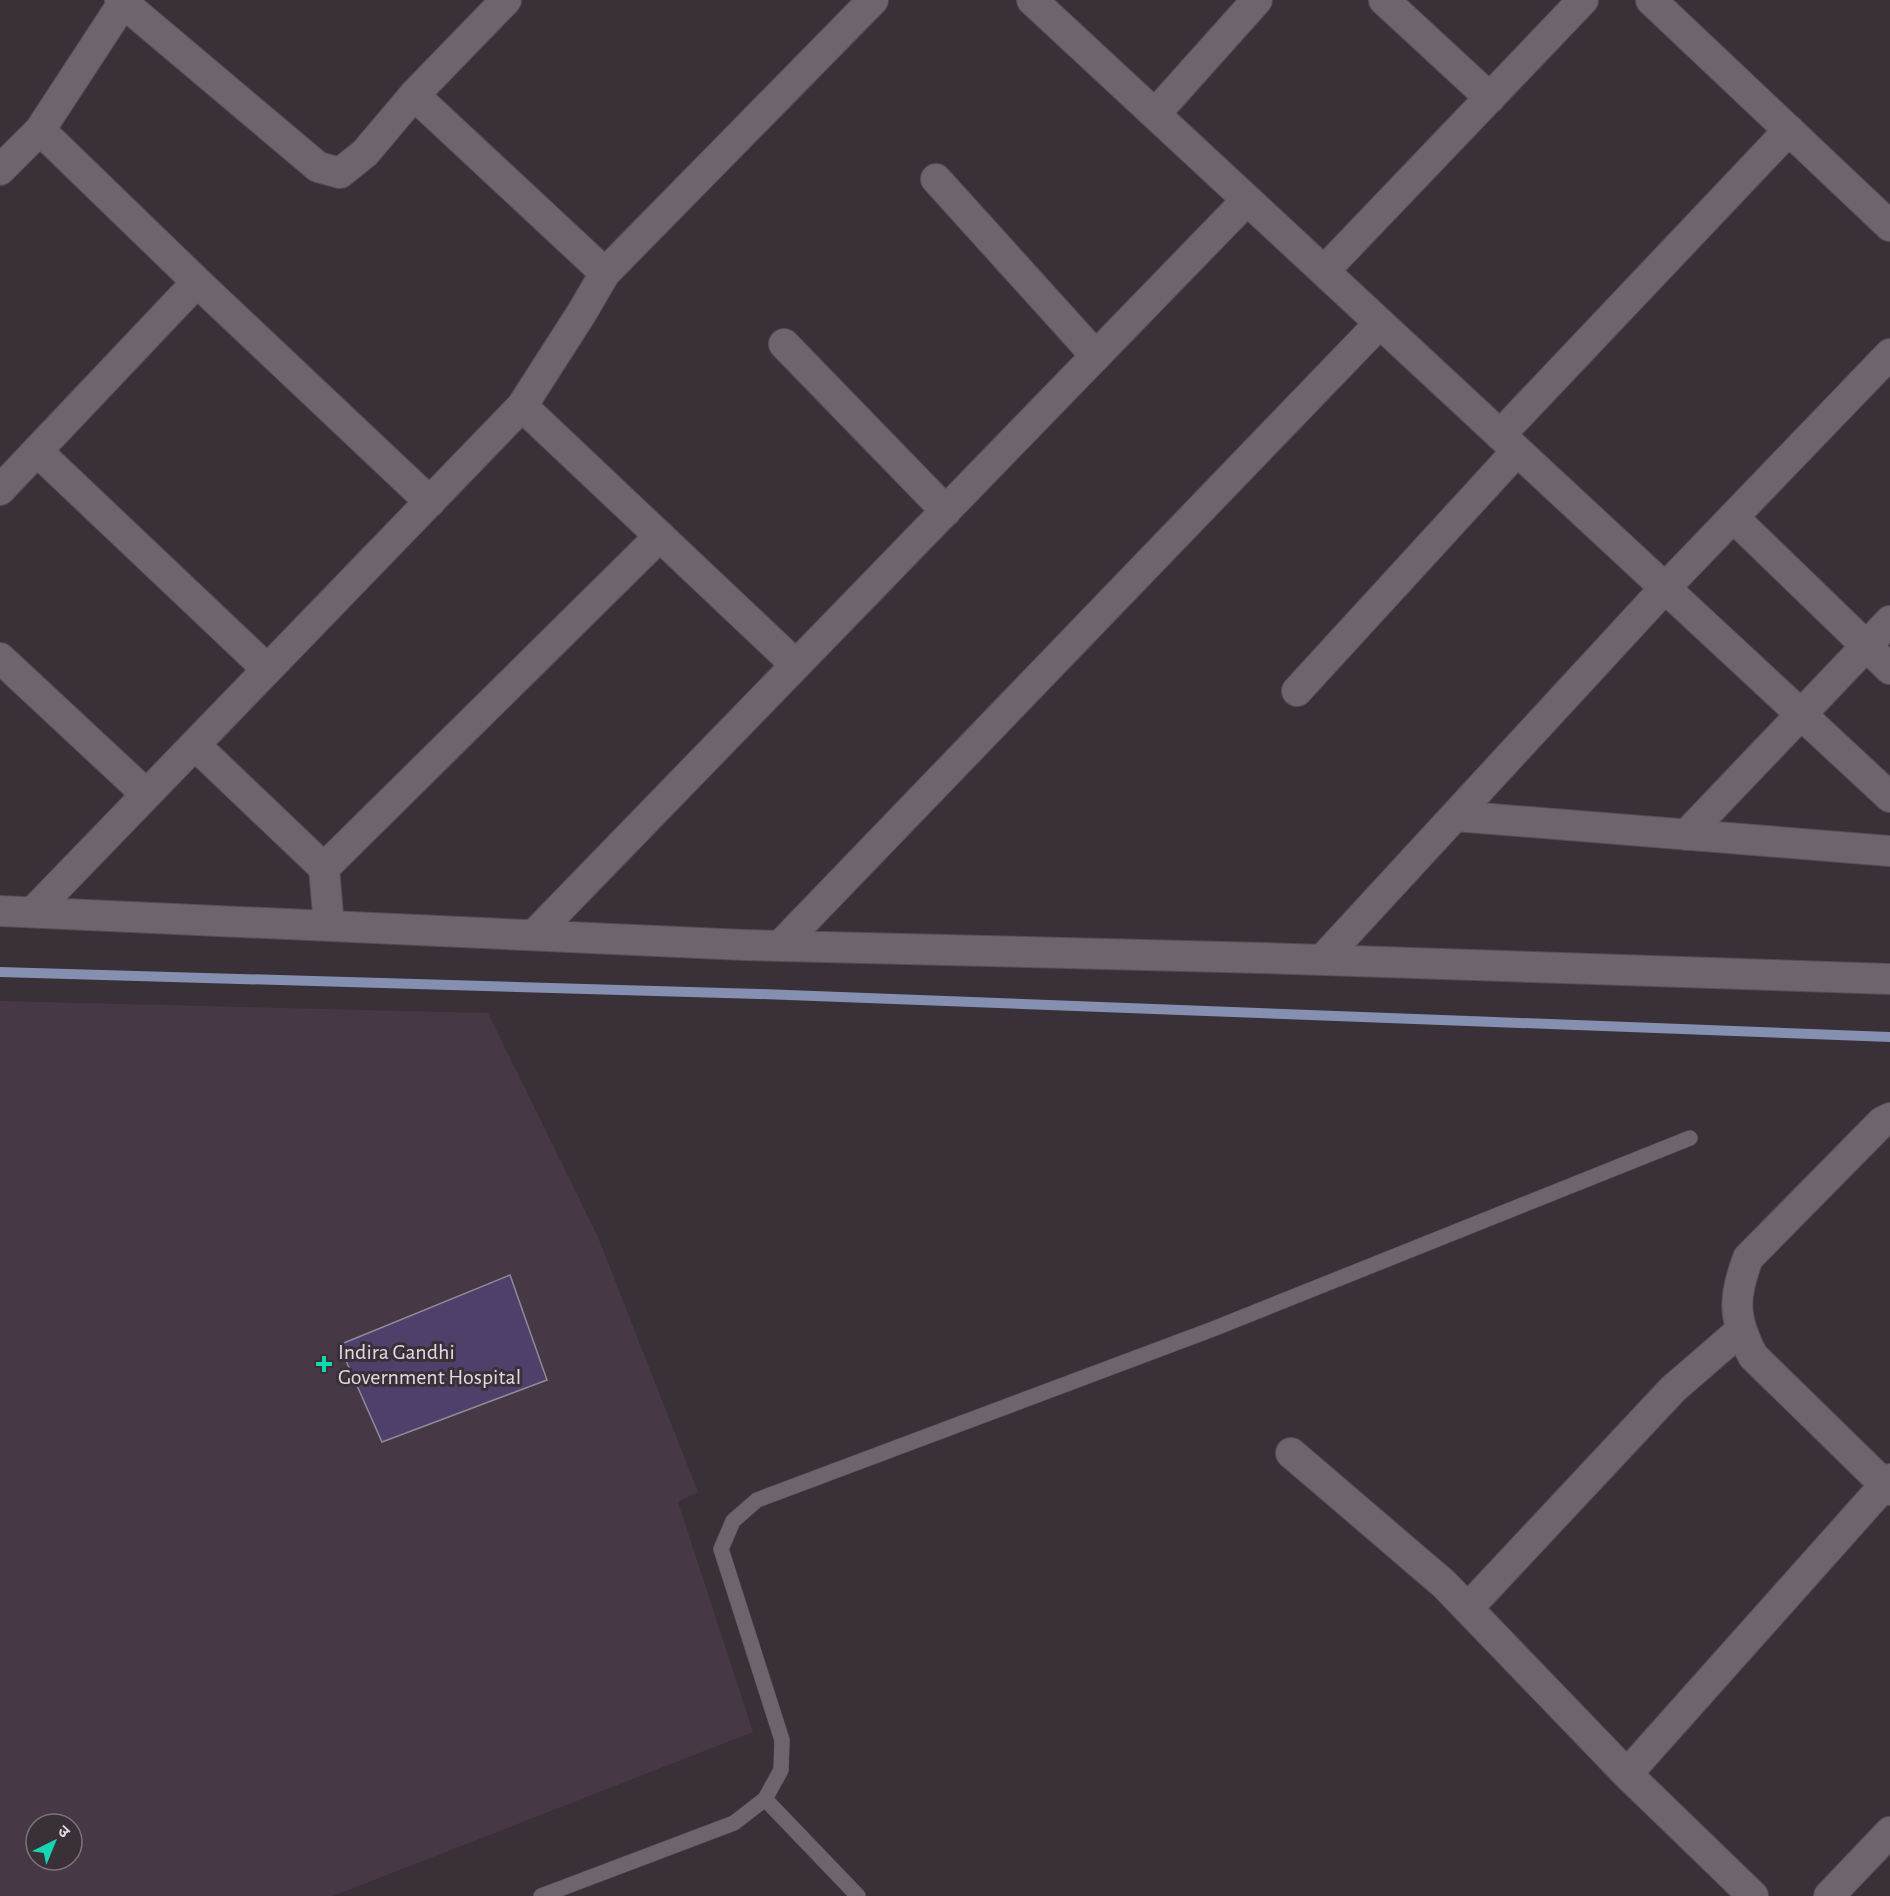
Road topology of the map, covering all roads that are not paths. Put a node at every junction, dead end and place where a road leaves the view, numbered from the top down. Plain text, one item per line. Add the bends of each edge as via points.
1 (506, 0) edge
2 (873, 0) edge
3 (1032, 0) edge
4 (1257, 0) edge
5 (1384, 0) edge
6 (1583, 0) edge
7 (1651, 0) edge
8 (122, 1) edge
9 (414, 96) junction
10 (1490, 98) junction
11 (1155, 114) junction
12 (40, 130) junction
13 (1789, 130) junction
14 (0, 170) edge
15 (936, 179) dead end
16 (1247, 200) junction
17 (1890, 226) edge
18 (1324, 271) junction
19 (605, 273) junction
20 (197, 282) junction
21 (1380, 323) junction
22 (784, 344) dead end
23 (1890, 354) edge
24 (1096, 356) junction
25 (522, 406) junction
26 (1509, 443) junction
27 (37, 452) junction
28 (0, 490) edge
29 (430, 502) junction
30 (946, 511) junction
31 (1733, 517) junction
32 (660, 536) junction
33 (1665, 588) junction
34 (1890, 621) edge
35 (1866, 646) junction
36 (0, 658) edge
37 (796, 665) junction
38 (267, 669) junction
39 (1890, 669) edge
40 (1297, 691) dead end
41 (1801, 715) junction
42 (195, 745) junction
43 (146, 794) junction
44 (1890, 797) edge
45 (1455, 816) junction
46 (1686, 835) junction
47 (1890, 851) edge
48 (324, 868) junction
49 (0, 911) edge
50 (33, 912) junction
51 (329, 926) junction
52 (534, 935) junction
53 (780, 946) junction
54 (1322, 960) junction
55 (1890, 979) edge
56 (1890, 1118) edge
57 (1690, 1138) dead end
58 (1740, 1330) junction
59 (1291, 1453) dead end
60 (1888, 1485) edge
61 (1468, 1608) junction
62 (1627, 1774) junction
63 (765, 1799) junction
64 (1890, 1832) edge
65 (541, 1896) edge
66 (858, 1896) edge
67 (1753, 1896) edge
68 (1829, 1896) edge

1 - 9 street
2 - 19 street
3 - 11 street
4 - 11 street
5 - 10 street
6 - 10 street
7 - 13 street
8 - 9 street via 318,167 340,173 365,153
8 - 12 street
9 - 19 street
10 - 18 street
11 - 16 street
12 - 14 street
12 - 20 street
13 - 17 street
13 - 26 street
15 - 24 street
16 - 18 street
16 - 24 street
18 - 21 street
19 - 25 street
20 - 27 street
20 - 29 street
21 - 26 street
21 - 53 street
22 - 30 street
23 - 31 street
24 - 30 street
25 - 29 street
25 - 32 street
26 - 33 street
26 - 40 street
27 - 28 street
27 - 38 street
29 - 38 street
30 - 37 street
31 - 33 street
31 - 35 street
32 - 37 street
32 - 48 street
33 - 41 street
33 - 45 street
34 - 35 street
35 - 39 street
35 - 41 street
36 - 43 street
37 - 52 street
38 - 42 street
41 - 44 street
41 - 46 street
42 - 43 street
42 - 48 street
43 - 50 street
45 - 46 street
45 - 54 street
46 - 47 street
48 - 51 street
49 - 50 street
50 - 51 street
51 - 52 street
52 - 53 street
53 - 54 street
54 - 55 street
56 - 58 street via 1748,1258 1737,1292
57 - 63 lane via 1214,1329 758,1500 733,1521 721,1549 783,1740 781,1770
58 - 60 street via 1753,1356
58 - 61 street via 1673,1389
59 - 61 street
60 - 62 street
61 - 62 street
62 - 67 street
63 - 65 lane via 734,1823
63 - 66 lane
64 - 68 street

